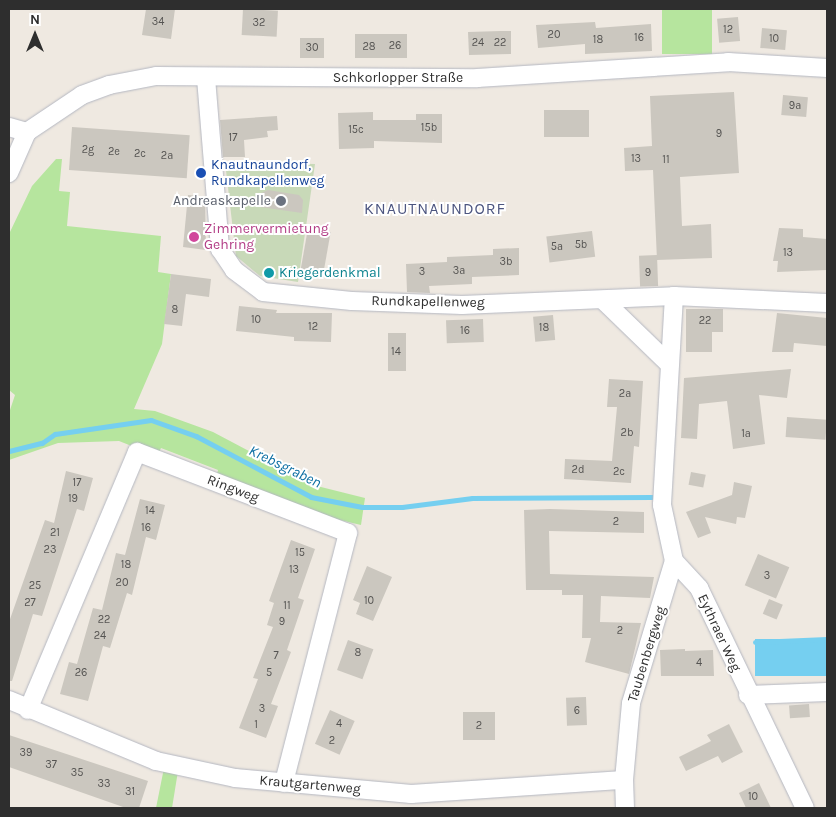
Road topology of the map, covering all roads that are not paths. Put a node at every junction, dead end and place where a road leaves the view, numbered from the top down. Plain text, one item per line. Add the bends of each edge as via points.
1 (827, 68) edge
2 (206, 78) junction
3 (9, 127) edge
4 (27, 132) junction
5 (9, 173) edge
6 (674, 296) junction
7 (603, 300) junction
8 (827, 303) edge
9 (669, 364) junction
10 (674, 561) junction
11 (827, 692) edge
12 (748, 695) junction
13 (9, 700) edge
14 (28, 710) junction
15 (624, 780) junction
16 (284, 783) junction
17 (625, 808) edge
18 (805, 808) edge

1 - 2 street, Schkorlopper Straße via 728,62 477,78
2 - 4 street, Schkorlopper Straße via 156,76 109,85 82,95
2 - 7 street, Rundkapellenweg via 220,249 234,270 263,292 352,301 462,305
3 - 4 street
4 - 5 street
6 - 7 street, Rundkapellenweg
6 - 8 street, Rundkapellenweg
6 - 9 street
7 - 9 street
9 - 10 street via 662,505
10 - 12 street, Eythraer Weg via 699,588
10 - 15 street, Taubenbergweg via 631,703
11 - 12 street
12 - 18 street, Eythraer Weg
13 - 14 street, Krautgartenweg
14 - 16 street, Krautgartenweg via 156,761 234,778
14 - 16 street, Ringweg via 137,452 348,532
15 - 16 street, Krautgartenweg via 411,794
15 - 17 street, Taubenbergweg

